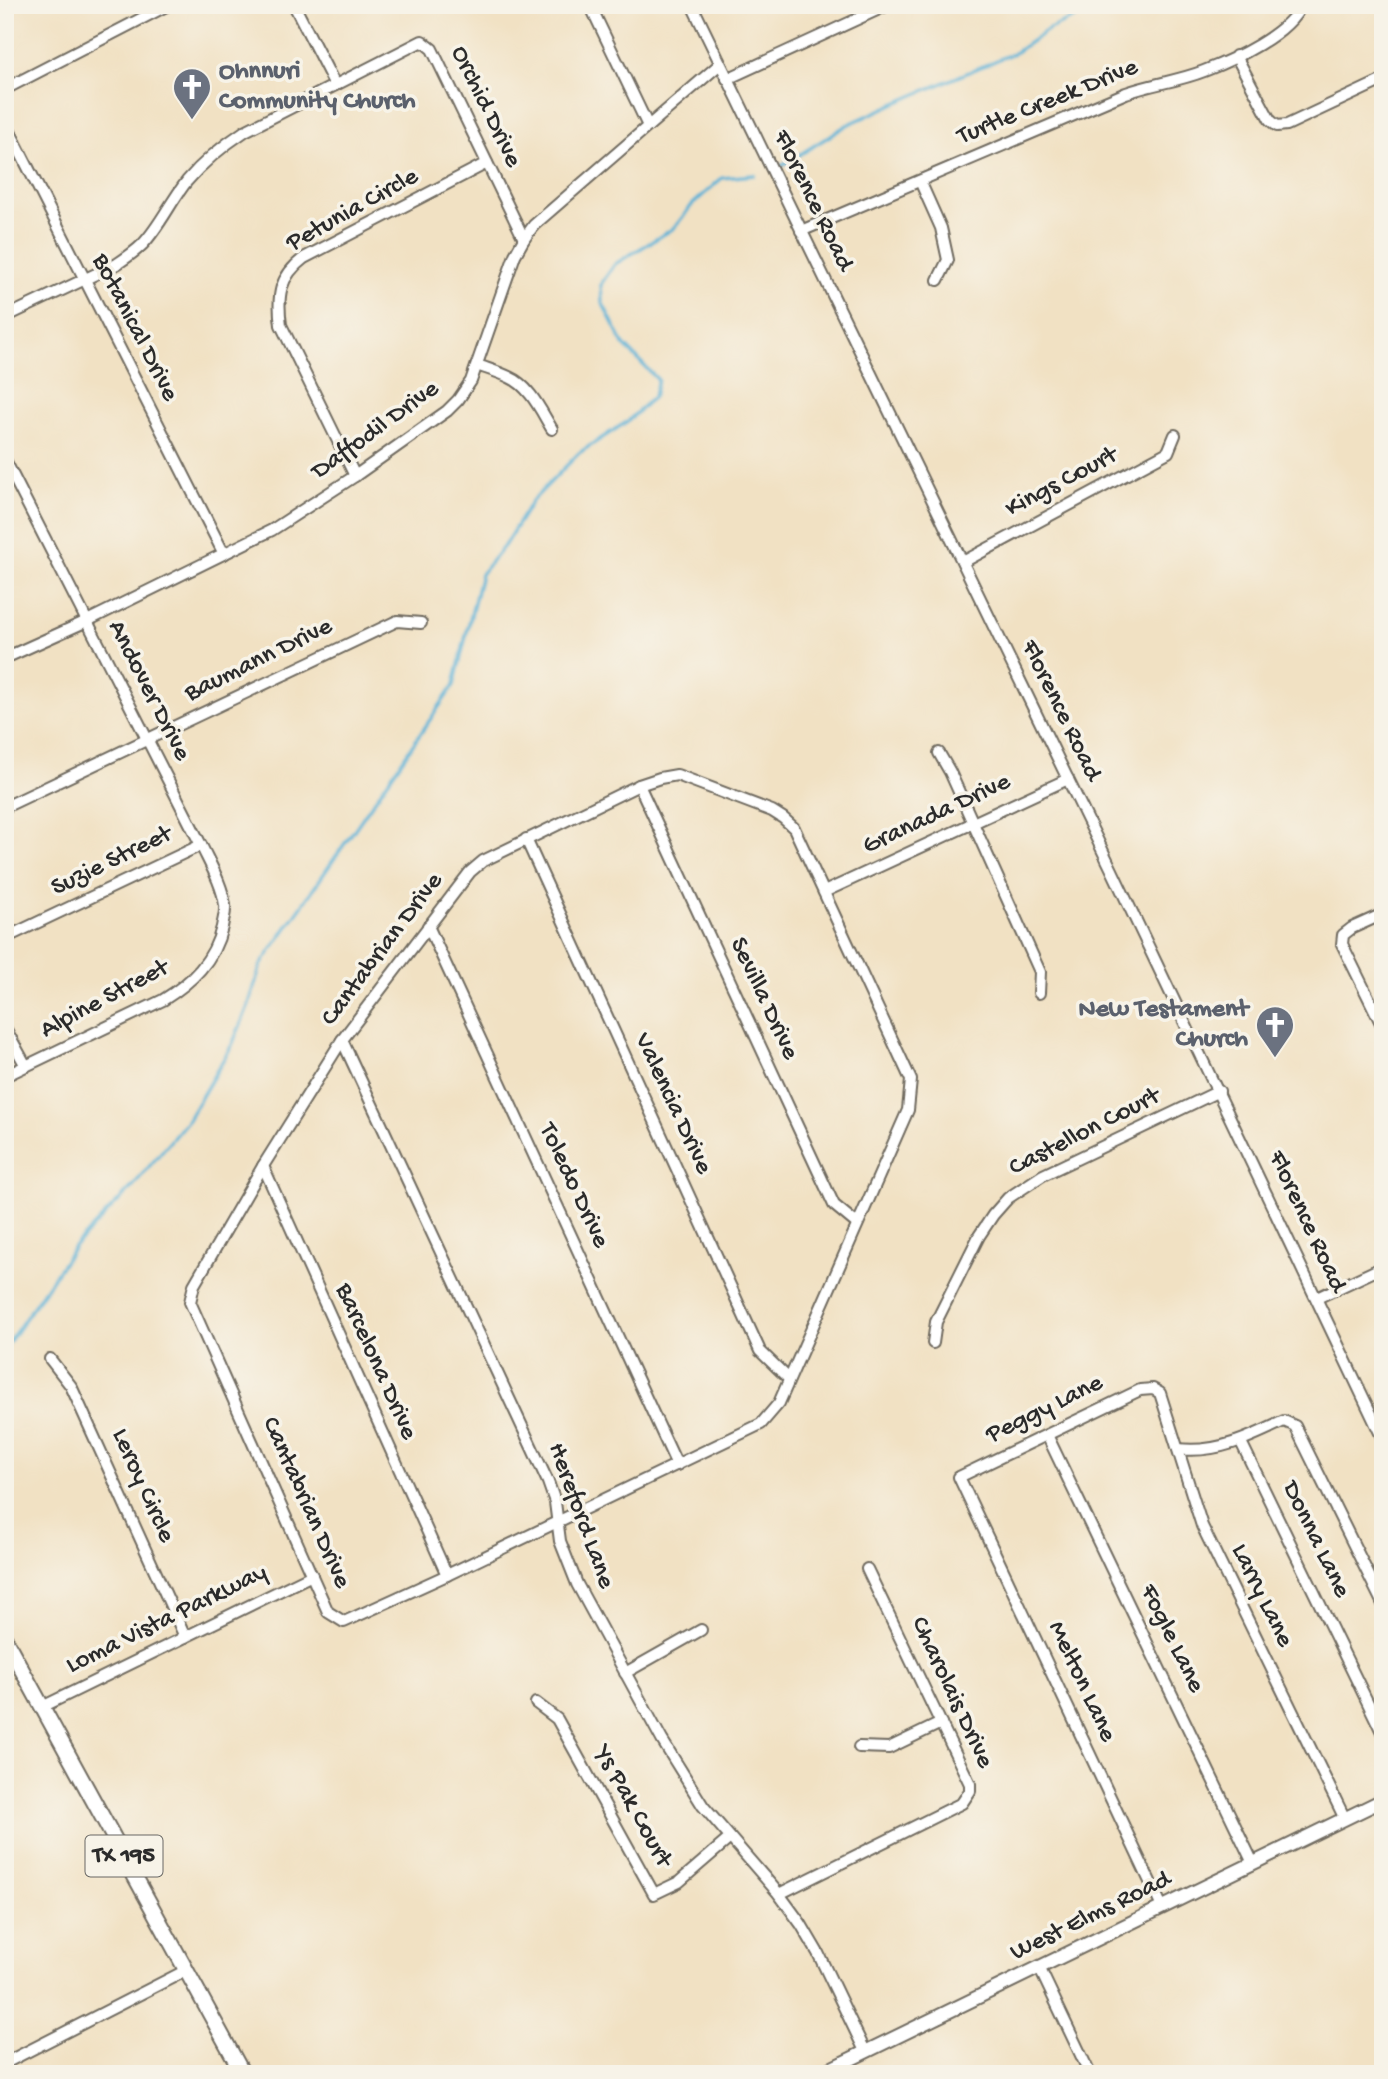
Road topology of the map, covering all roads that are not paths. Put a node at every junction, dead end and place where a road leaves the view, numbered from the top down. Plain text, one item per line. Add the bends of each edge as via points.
1 (168, 5) edge
2 (294, 5) edge
3 (590, 5) edge
4 (692, 5) edge
5 (888, 5) edge
6 (1301, 5) edge
7 (1236, 56) junction
8 (720, 64) junction
9 (727, 79) junction
10 (1383, 80) edge
11 (335, 85) junction
12 (5, 89) edge
13 (5, 122) edge
14 (648, 126) junction
15 (487, 163) junction
16 (919, 181) junction
17 (801, 231) junction
18 (524, 239) junction
19 (83, 279) junction
20 (938, 280) dead end
21 (5, 317) edge
22 (477, 365) junction
23 (552, 429) dead end
24 (1175, 435) dead end
25 (5, 460) edge
26 (355, 476) junction
27 (223, 554) junction
28 (962, 562) junction
29 (87, 621) junction
30 (421, 623) dead end
31 (5, 658) edge
32 (148, 740) junction
33 (939, 753) dead end
34 (1068, 779) junction
35 (639, 785) junction
36 (5, 807) edge
37 (972, 824) junction
38 (526, 839) junction
39 (201, 845) junction
40 (824, 892) junction
41 (1383, 914) edge
42 (428, 926) junction
43 (5, 938) edge
44 (215, 949) joint
45 (1039, 993) dead end
46 (1383, 1027) edge
47 (5, 1028) edge
48 (342, 1040) junction
49 (26, 1066) junction
50 (5, 1076) edge
51 (1219, 1091) junction
52 (263, 1166) junction
53 (857, 1224) junction
54 (1383, 1267) edge
55 (1317, 1298) junction
56 (933, 1343) dead end
57 (50, 1359) dead end
58 (789, 1379) junction
59 (1153, 1389) joint
60 (1047, 1435) junction
61 (1383, 1439) edge
62 (1241, 1442) junction
63 (1178, 1449) junction
64 (677, 1465) junction
65 (959, 1477) joint
66 (558, 1521) junction
67 (867, 1569) dead end
68 (312, 1575) junction
69 (447, 1575) junction
70 (1383, 1604) edge
71 (701, 1629) dead end
72 (185, 1637) junction
73 (5, 1639) edge
74 (625, 1672) junction
75 (536, 1703) dead end
76 (42, 1707) junction
77 (941, 1723) junction
78 (1383, 1734) edge
79 (859, 1747) dead end
80 (1383, 1800) edge
81 (1345, 1819) junction
82 (730, 1838) junction
83 (1253, 1863) junction
84 (779, 1894) junction
85 (1162, 1907) junction
86 (1039, 1967) junction
87 (185, 1971) junction
88 (865, 2051) junction
89 (5, 2063) edge
90 (243, 2074) edge
91 (820, 2074) edge
92 (1090, 2074) edge

1 - 12 street
2 - 11 street
3 - 14 street
4 - 8 street, Florence Road
5 - 9 street
6 - 7 street, Turtle Creek Drive via 1278,34
7 - 10 street via 1277,126
7 - 16 street, Turtle Creek Drive via 1205,71 1126,93
8 - 9 street, Florence Road
8 - 14 street, Daffodil Drive
9 - 17 street, Florence Road
11 - 15 street, Orchid Drive via 422,41 432,49
11 - 19 street, Orchid Drive via 229,141 187,181 141,246 117,264
13 - 19 street, Botanical Drive
14 - 18 street, Daffodil Drive via 534,225
15 - 18 street, Orchid Drive
15 - 26 street, Petunia Circle via 304,258 284,282 281,325
16 - 17 street, Turtle Creek Drive
16 - 20 street via 941,228 948,260
17 - 28 street, Florence Road
18 - 22 street, Daffodil Drive
19 - 21 street, Orchid Drive
19 - 27 street, Botanical Drive
22 - 23 street via 522,385
22 - 26 street, Daffodil Drive via 465,391 447,411
24 - 28 street, Kings Court via 1168,452
25 - 29 street, Andover Drive
26 - 27 street, Daffodil Drive via 272,530
27 - 29 street, Daffodil Drive
28 - 34 street, Florence Road
29 - 31 street, Daffodil Drive
29 - 32 street, Andover Drive
30 - 32 street, Baumann Drive via 397,621
32 - 36 street, Baumann Drive
32 - 39 street, Andover Drive
33 - 37 street
34 - 37 street, Granada Drive
34 - 51 street, Florence Road
35 - 38 street, Cantabrian Drive
35 - 40 street, Cantabrian Drive via 677,775 772,811 794,828
35 - 53 street, Sevilla Drive via 834,1205
37 - 40 street, Granada Drive
37 - 45 street via 1040,972
38 - 42 street, Cantabrian Drive via 483,861
38 - 58 street, Valencia Drive via 760,1351
39 - 43 street, Suzie Street
39 - 44 street, Andover Drive via 225,909
40 - 53 street, Cantabrian Drive via 911,1080 908,1110
41 - 46 street via 1352,928 1343,935 1342,944
42 - 48 street, Cantabrian Drive
42 - 64 street, Toledo Drive
44 - 49 street, Alpine Street via 203,968 173,994
47 - 49 street
48 - 52 street, Cantabrian Drive
48 - 66 street, Hereford Lane via 548,1482
49 - 50 street, Alpine Street
51 - 55 street, Florence Road
51 - 56 street, Castellon Court via 1043,1175 1008,1198 979,1236 936,1322
52 - 68 street, Cantabrian Drive via 194,1285 190,1302
52 - 69 street, Barcelona Drive
53 - 58 street, Cantabrian Drive
54 - 55 street
55 - 61 street, Florence Road
57 - 72 street, Leroy Circle via 71,1386
58 - 64 street, Cantabrian Drive via 779,1403 761,1424
59 - 60 street, Peggy Lane via 1140,1390
59 - 63 street, Larry Lane via 1160,1393
60 - 65 street, Peggy Lane
60 - 83 street, Fogle Lane
62 - 63 street via 1193,1451
62 - 70 street via 1284,1422 1295,1426
62 - 78 street, Donna Lane
63 - 81 street, Larry Lane via 1202,1526
64 - 66 street, Cantabrian Drive
65 - 85 street, Melton Lane
66 - 69 street, Cantabrian Drive
66 - 74 street, Hereford Lane via 560,1541 578,1584
67 - 77 street, Charolais Drive
68 - 69 street, Cantabrian Drive via 328,1612 344,1622
68 - 72 street, Loma Vista Parkway
71 - 74 street
72 - 76 street, Loma Vista Parkway
73 - 76 highway, TX 195
74 - 82 street, Hereford Lane via 690,1786
75 - 82 street, Ys Pak Court via 557,1719 654,1894 679,1882
76 - 87 highway, TX 195
77 - 79 street via 889,1748
77 - 84 street, Charolais Drive via 970,1784 967,1798
80 - 81 main road, West Elms Road
81 - 83 main road, West Elms Road
82 - 84 street, Hereford Lane
83 - 85 main road, West Elms Road
84 - 88 street, Hereford Lane via 818,1953
85 - 86 main road, West Elms Road
86 - 88 main road, West Elms Road
86 - 92 street
87 - 89 street
87 - 90 highway, TX 195
88 - 91 main road, West Elms Road

